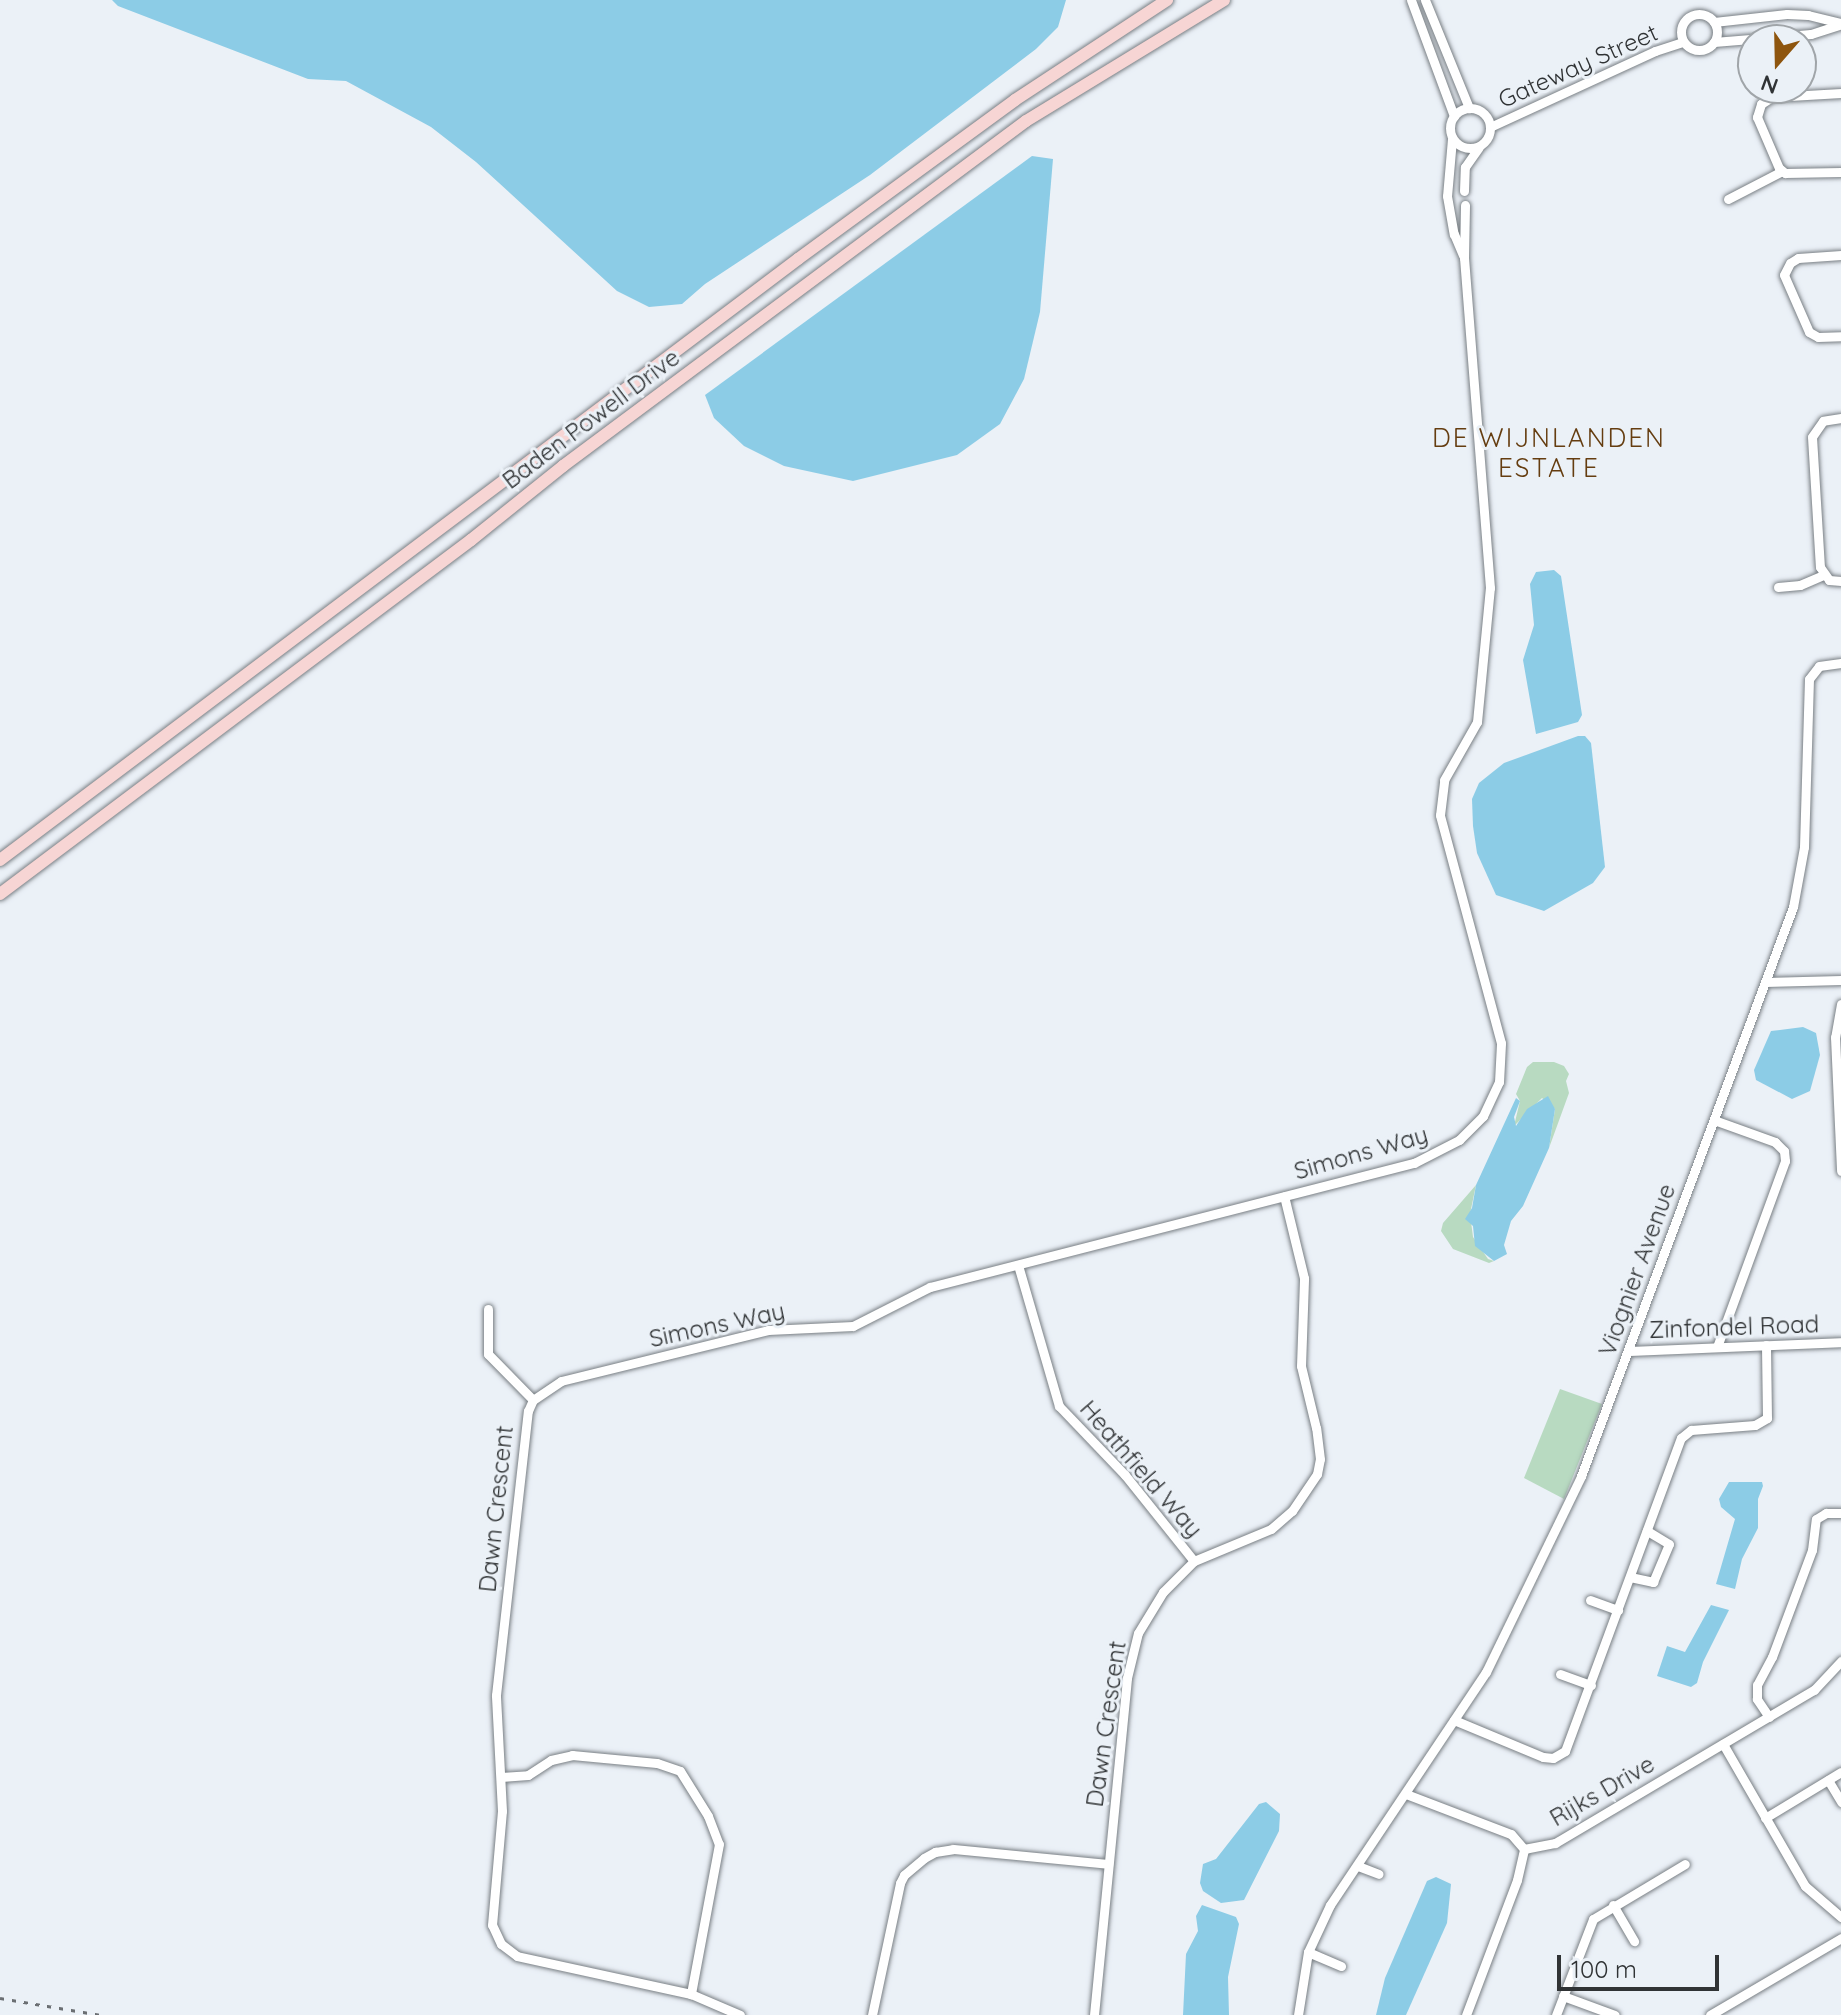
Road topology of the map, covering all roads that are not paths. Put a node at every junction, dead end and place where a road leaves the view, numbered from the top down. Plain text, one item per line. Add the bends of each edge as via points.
1 (1167, 0) edge
2 (1224, 0) edge
3 (1411, 0) edge
4 (1425, 0) edge
5 (1766, 16) junction
6 (1714, 22) junction
7 (1766, 24) edge
8 (1841, 24) edge
9 (1817, 32) edge
10 (1737, 40) edge
11 (1683, 42) junction
12 (1714, 42) junction
13 (1841, 93) edge
14 (1469, 108) junction
15 (1454, 116) junction
16 (1490, 127) junction
17 (1452, 139) junction
18 (1479, 147) junction
19 (1782, 171) junction
20 (1841, 172) edge
21 (1464, 191) dead end
22 (1728, 199) dead end
23 (1465, 205) dead end
24 (1841, 255) edge
25 (1464, 258) junction
26 (1841, 336) edge
27 (1841, 418) edge
28 (1823, 575) junction
29 (1841, 581) edge
30 (1778, 587) dead end
31 (1841, 663) edge
32 (0, 860) edge
33 (0, 894) edge
34 (1841, 980) edge
35 (1765, 982) junction
36 (1841, 1004) edge
37 (1714, 1120) junction
38 (1841, 1171) edge
39 (1284, 1196) junction
40 (1018, 1265) junction
41 (488, 1309) dead end
42 (1841, 1342) edge
43 (1766, 1345) junction
44 (1717, 1347) junction
45 (1628, 1351) junction
46 (533, 1400) junction
47 (1841, 1513) edge
48 (1647, 1531) junction
49 (1194, 1561) junction
50 (1630, 1577) junction
51 (1590, 1600) dead end
52 (1618, 1610) junction
53 (1841, 1661) edge
54 (1560, 1674) dead end
55 (1591, 1685) junction
56 (1769, 1717) junction
57 (1454, 1720) junction
58 (1723, 1744) junction
59 (1841, 1772) edge
60 (501, 1777) junction
61 (1828, 1780) junction
62 (1406, 1794) junction
63 (1841, 1802) edge
64 (1765, 1818) junction
65 (1524, 1849) junction
66 (1108, 1864) junction
67 (1685, 1864) dead end
68 (1358, 1866) junction
69 (1379, 1874) dead end
70 (1613, 1905) junction
71 (1841, 1917) edge
72 (1841, 1938) edge
73 (1634, 1941) dead end
74 (1308, 1952) junction
75 (1341, 1966) dead end
76 (691, 1994) junction
77 (1563, 1996) junction
78 (740, 2015) edge
79 (872, 2015) edge
80 (1094, 2015) edge
81 (1298, 2015) edge
82 (1466, 2015) edge
83 (1556, 2015) edge
84 (1615, 2015) edge
85 (1710, 2015) edge

1 - 32 main road, Baden Powell Drive via 1015,100
2 - 33 main road, Baden Powell Drive via 1026,121
3 - 15 street
4 - 14 street
5 - 6 street
5 - 7 street
5 - 8 street via 1808,15
6 - 11 street via 1702,14 1690,16 1680,31
6 - 12 street
8 - 9 street
10 - 12 street
11 - 12 street via 1699,51
11 - 16 street, Gateway Street
13 - 19 street via 1776,96 1761,104 1758,122
14 - 15 street
14 - 16 street via 1485,116
15 - 17 street via 1449,127
16 - 18 street
17 - 18 street via 1461,147
17 - 25 street, Simons Way via 1448,212
18 - 21 street via 1465,167
19 - 20 street
19 - 22 street
23 - 25 street, Simons Way
24 - 26 street via 1798,258 1784,275 1809,332
25 - 39 street, Simons Way via 1490,588 1477,722 1444,780 1440,815 1499,1032 1501,1074 1483,1116 1449,1146 1414,1163
27 - 28 street via 1823,421 1812,437
28 - 29 street
28 - 30 street
31 - 35 street, Viognier Avenue via 1819,666 1809,679 1804,847 1793,907
34 - 35 street
35 - 37 street, Viognier Avenue
36 - 38 street via 1835,1037
37 - 44 street via 1775,1142 1785,1161
37 - 45 street, Viognier Avenue
39 - 40 street, Simons Way
39 - 49 street, Dawn Crescent via 1304,1278 1301,1366 1316,1428 1317,1474 1292,1511 1271,1529
40 - 46 street, Simons Way via 921,1291 853,1326 768,1330 561,1381
40 - 49 street, Heathfield Way via 1059,1406 1125,1475
41 - 46 street via 488,1354
42 - 43 street, Zinfondel Road
43 - 44 street, Zinfondel Road
43 - 48 street via 1767,1418 1755,1425 1686,1433
44 - 45 street, Zinfondel Road
45 - 57 street, Viognier Avenue via 1574,1490 1486,1672
46 - 60 street, Dawn Crescent via 524,1426 496,1695
47 - 56 street via 1816,1519 1812,1550 1757,1685 1757,1699
48 - 50 street
48 - 50 street via 1669,1544 1653,1582
49 - 66 street, Dawn Crescent via 1153,1605 1133,1649
50 - 52 street
51 - 52 street
52 - 55 street
53 - 56 street, Rijks Drive via 1814,1690
54 - 55 street
55 - 57 street via 1565,1751 1553,1758
56 - 58 street, Rijks Drive
57 - 62 street, Viognier Avenue
58 - 64 street
58 - 65 street, Rijks Drive via 1555,1843
59 - 61 street
60 - 76 street, Dawn Crescent via 492,1925 508,1952
60 - 76 street via 528,1775 551,1760 572,1755 657,1763 680,1771 719,1844
61 - 63 street
61 - 64 street
62 - 65 street via 1511,1834
62 - 68 street, Viognier Avenue
64 - 71 street via 1805,1886
65 - 82 street
66 - 79 street via 953,1849 924,1858 900,1883
66 - 80 street, Dawn Crescent
67 - 70 street
68 - 69 street
68 - 74 street, Viognier Avenue via 1330,1905
70 - 73 street
70 - 77 street via 1590,1923
72 - 85 street
74 - 75 street
74 - 81 street, Viognier Avenue
76 - 78 street, Dawn Crescent
77 - 83 street
77 - 84 street

